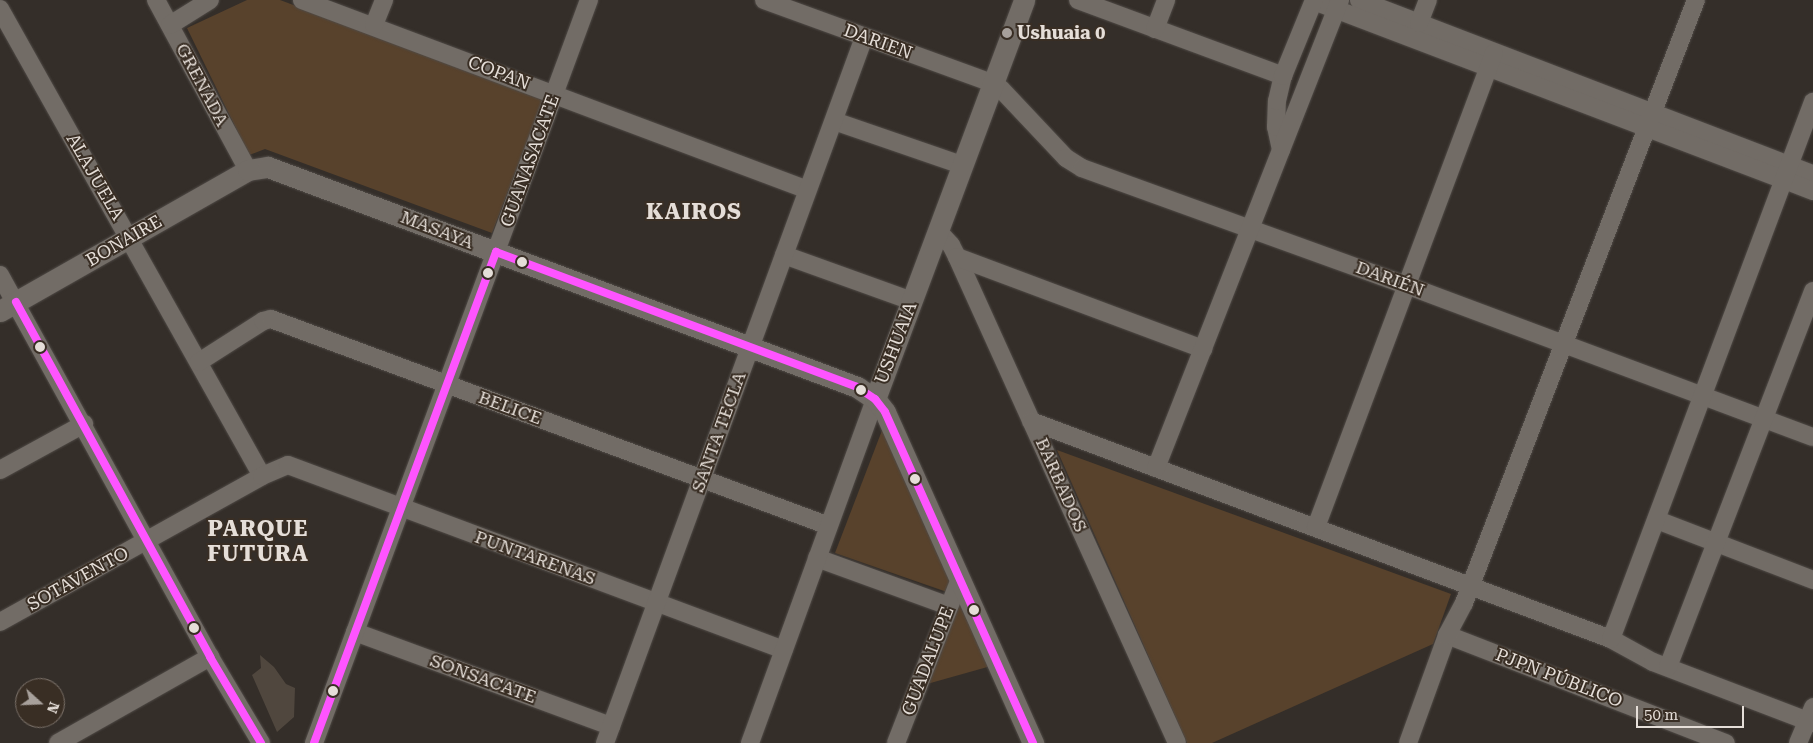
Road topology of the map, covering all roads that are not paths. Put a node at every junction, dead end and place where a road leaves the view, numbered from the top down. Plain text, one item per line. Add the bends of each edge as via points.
1 (156, 0) edge
2 (210, 0) edge
3 (302, 0) edge
4 (384, 0) edge
5 (589, 0) edge
6 (764, 0) edge
7 (1024, 0) edge
8 (1078, 0) edge
9 (1166, 0) edge
10 (1314, 0) edge
11 (1359, 0) edge
12 (1428, 0) edge
13 (1696, 0) edge
14 (1338, 4) edge
15 (0, 9) edge
16 (1419, 24) junction
17 (170, 25) junction
18 (374, 26) junction
19 (1155, 28) junction
20 (864, 37) junction
21 (1491, 60) junction
22 (1283, 76) junction
23 (992, 83) junction
24 (554, 94) junction
25 (1813, 102) edge
26 (1649, 120) junction
27 (834, 121) junction
28 (1281, 150) junction
29 (962, 165) junction
30 (248, 170) junction
31 (1787, 173) junction
32 (1813, 174) edge
33 (808, 190) junction
34 (1813, 191) edge
35 (1250, 229) junction
36 (938, 231) junction
37 (130, 238) junction
38 (496, 252) junction
39 (784, 255) junction
40 (957, 257) junction
41 (0, 275) edge
42 (1406, 285) junction
43 (1813, 292) edge
44 (912, 301) junction
45 (8, 306) edge
46 (1563, 345) junction
47 (751, 346) junction
48 (1203, 349) junction
49 (199, 362) junction
50 (448, 385) junction
51 (1704, 396) junction
52 (875, 399) junction
53 (1764, 418) junction
54 (1031, 421) junction
55 (84, 424) junction
56 (1813, 437) edge
57 (288, 465) joint
58 (1156, 468) junction
59 (0, 470) edge
60 (262, 476) junction
61 (702, 478) junction
62 (401, 508) junction
63 (1657, 520) junction
64 (829, 526) junction
65 (1316, 528) junction
66 (146, 540) junction
67 (1715, 542) junction
68 (817, 558) junction
69 (960, 579) junction
70 (1813, 580) edge
71 (1471, 586) junction
72 (657, 603) junction
73 (950, 606) junction
74 (0, 622) edge
75 (355, 632) junction
76 (1447, 635) junction
77 (1611, 639) junction
78 (784, 650) junction
79 (210, 657) junction
80 (1668, 668) junction
81 (1811, 717) edge
82 (611, 726) junction
83 (58, 743) edge
84 (261, 743) edge
85 (314, 743) edge
86 (605, 743) edge
87 (750, 743) edge
88 (896, 743) edge
89 (1033, 743) edge
90 (1177, 743) edge
91 (1408, 743) edge
92 (1726, 743) edge
93 (1798, 743) edge

1 - 17 street, GRENADA
2 - 17 street
3 - 18 street, COPAN
4 - 18 street
5 - 24 street, GUANASACATE
6 - 20 street, DARIEN
7 - 23 street, USHUAIA
8 - 19 street
9 - 19 street
10 - 14 street
10 - 22 street
11 - 16 street
12 - 16 street
13 - 26 street
14 - 21 street
14 - 28 street
15 - 37 street, ALAJUELA
16 - 21 street
17 - 30 street, GRENADA
18 - 24 street, COPAN
19 - 22 street
20 - 23 street, DARIEN
20 - 27 street, SANTA TECLA
21 - 26 street
21 - 42 street
22 - 28 street via 1276,127
23 - 29 street, USHUAIA
23 - 35 street, DARIÉN via 1072,163
24 - 33 street, COPAN
24 - 38 street, GUANASACATE
25 - 31 street
26 - 31 street
26 - 46 street
27 - 29 street
27 - 33 street, SANTA TECLA
28 - 35 street
29 - 36 street, USHUAIA
30 - 37 street, BONAIRE
30 - 38 street, MASAYA via 279,170
31 - 32 street
31 - 34 street
31 - 51 street
33 - 39 street, SANTA TECLA
35 - 42 street, DARIÉN
35 - 48 street
36 - 40 street, BARBADOS
36 - 44 street, USHUAIA
37 - 45 street, BONAIRE
37 - 49 street, ALAJUELA
38 - 47 street, MASAYA
38 - 50 street, GUANASACATE
39 - 44 street
39 - 47 street, SANTA TECLA
40 - 48 street
40 - 54 street, BARBADOS
41 - 45 street
42 - 46 street, DARIÉN
42 - 65 street
43 - 53 street
44 - 52 street, USHUAIA
45 - 55 street
46 - 51 street, DARIÉN
46 - 71 street
47 - 52 street, MASAYA via 857,387
47 - 61 street, SANTA TECLA
48 - 58 street
49 - 50 street, BELICE via 263,320 271,319
49 - 60 street, ALAJUELA
50 - 61 street, BELICE
50 - 62 street, GUANASACATE
51 - 53 street, DARIÉN
51 - 63 street
52 - 64 street, USHUAIA
52 - 69 street via 885,412
53 - 56 street, DARIÉN
53 - 67 street
54 - 58 street
54 - 90 street, BARBADOS
55 - 59 street
55 - 66 street
57 - 60 street, SOTAVENTO
57 - 62 street, PUNTARENAS
58 - 65 street
60 - 66 street, SOTAVENTO
61 - 64 street, BELICE
61 - 72 street, SANTA TECLA
62 - 72 street, PUNTARENAS
62 - 75 street, GUANASACATE
63 - 67 street
63 - 77 street
64 - 68 street, USHUAIA
65 - 71 street
66 - 74 street, SOTAVENTO
66 - 79 street
67 - 70 street
67 - 80 street
68 - 73 street
68 - 78 street, USHUAIA
69 - 73 street, GUADALUPE
69 - 89 street
71 - 76 street
71 - 77 street
72 - 78 street, PUNTARENAS
72 - 82 street, SANTA TECLA
73 - 88 street, GUADALUPE
75 - 82 street, SONSACATE
75 - 85 street, GUANASACATE
76 - 91 street
76 - 92 street, PJPN PÚBLICO
77 - 80 street
78 - 87 street, USHUAIA
79 - 83 street
79 - 84 street
80 - 81 street
81 - 93 street
82 - 86 street, SANTA TECLA

